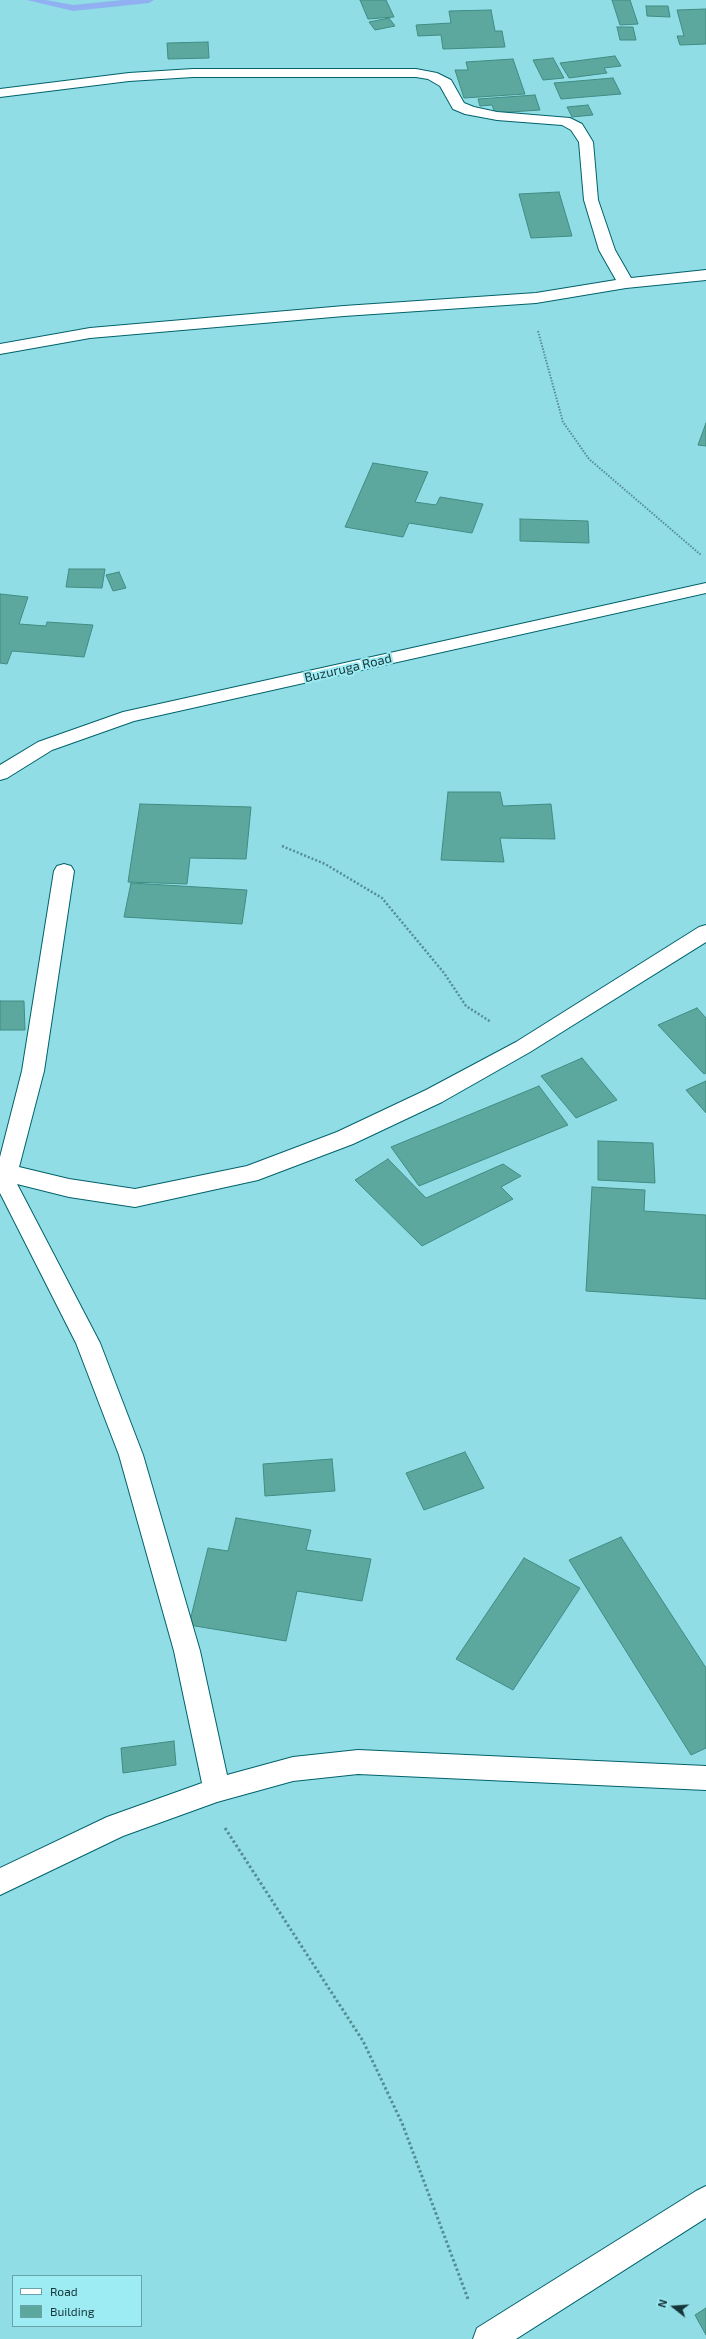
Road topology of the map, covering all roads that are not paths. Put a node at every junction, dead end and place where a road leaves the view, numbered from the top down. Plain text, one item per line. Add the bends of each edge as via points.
1 (0, 93) edge
2 (706, 275) edge
3 (626, 283) junction
4 (0, 349) edge
5 (706, 588) edge
6 (0, 774) edge
7 (64, 871) dead end
8 (706, 932) edge
9 (2, 1172) edge
10 (706, 1778) edge
11 (209, 1793) junction
12 (0, 1882) edge
13 (706, 2201) edge
14 (488, 2339) edge

1 - 3 street via 128,77 193,73 416,73 432,76 446,83 458,106 470,111 497,116 565,121 577,127 586,142 591,200 607,250
2 - 3 street
3 - 4 street via 536,298 344,311 90,333
5 - 6 street, Buzuruga Road via 130,716 45,746
7 - 9 street via 34,1071
8 - 9 street via 523,1047 434,1096 345,1138 250,1174 134,1198 70,1188
9 - 11 street via 88,1343 131,1455 188,1651
10 - 11 street via 358,1762 293,1769
11 - 12 street via 116,1826
13 - 14 street

